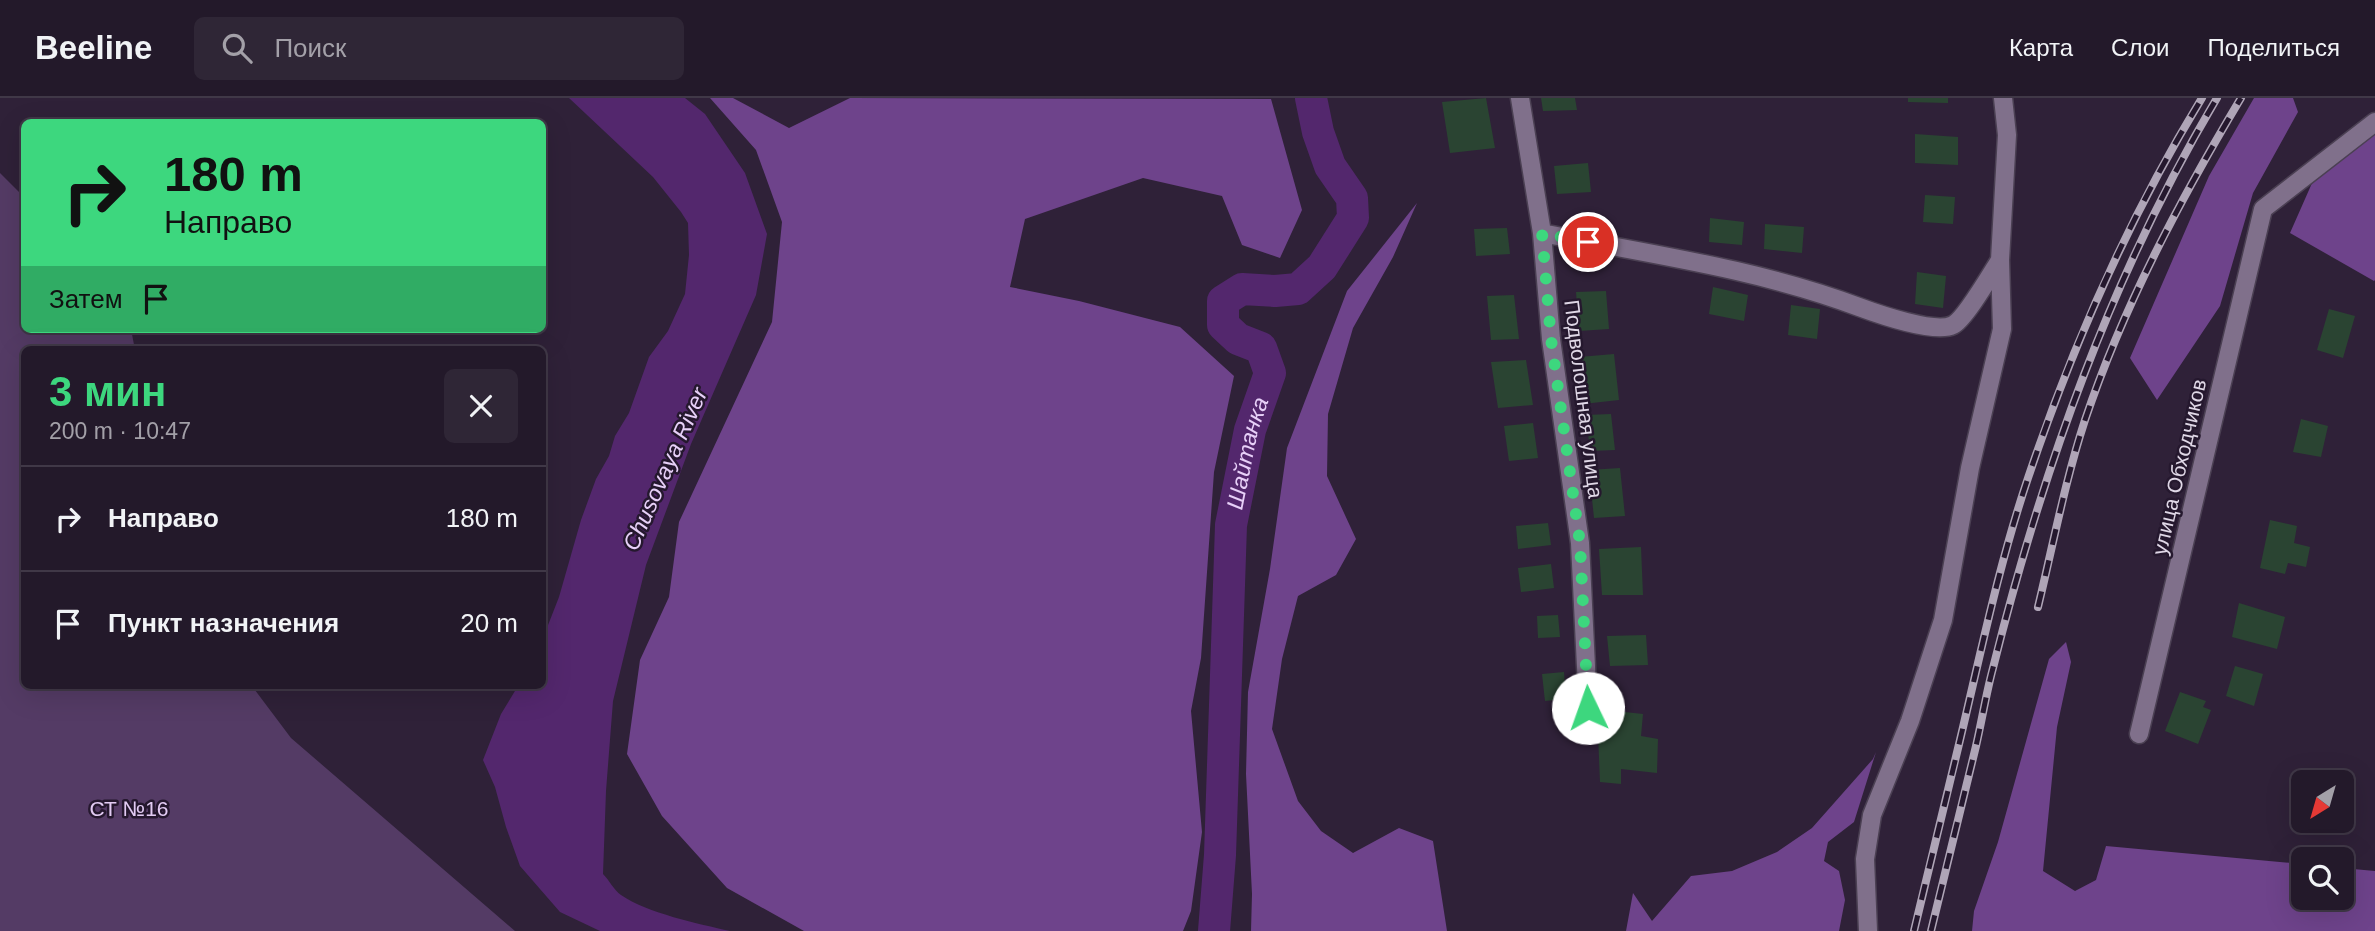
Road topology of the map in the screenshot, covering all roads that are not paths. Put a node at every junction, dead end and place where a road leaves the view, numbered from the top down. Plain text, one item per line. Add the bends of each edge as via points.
1 (1520, 98) edge
2 (2003, 98) edge
3 (2375, 122) edge
4 (1542, 233) junction
5 (2000, 260) junction
6 (1588, 708) dead end
7 (2139, 734) dead end
8 (1868, 931) edge

1 - 4 street, Подволошная улица
2 - 5 street via 2007,135
3 - 7 street, улица Обходчиков via 2263,209
4 - 5 street via 1725,268 1825,294 1901,322 1945,326 1954,324 1965,312
4 - 6 street, Подволошная улица via 1551,339 1580,543
5 - 8 street via 2002,329 1970,468 1943,620 1910,721 1872,815 1864,859

